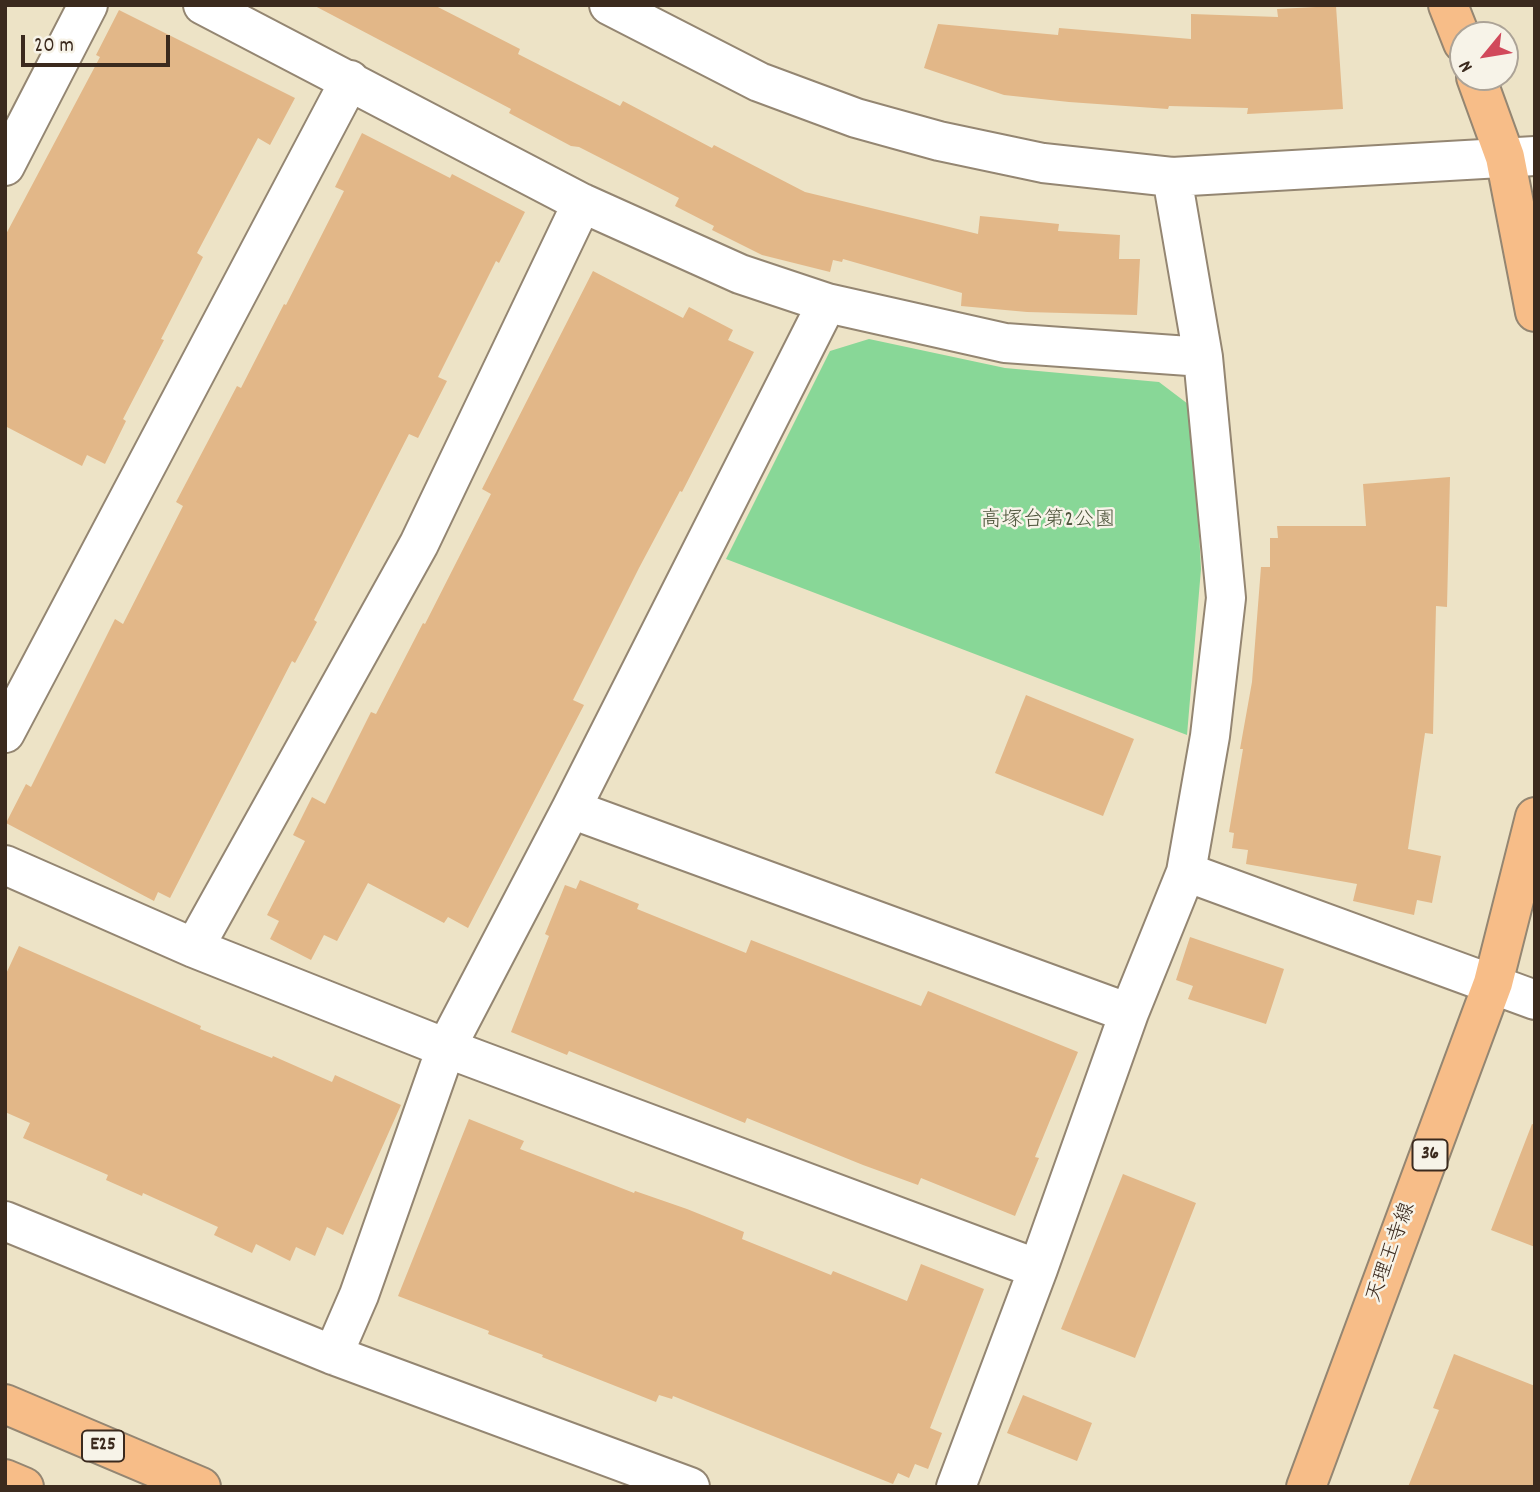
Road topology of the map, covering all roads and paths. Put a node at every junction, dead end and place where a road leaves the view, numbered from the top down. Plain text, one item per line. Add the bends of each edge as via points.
1 (88, 5) edge
2 (203, 5) edge
3 (609, 5) edge
4 (350, 80) junction
5 (1484, 91) edge
6 (1520, 156) edge
7 (5, 166) edge
8 (1172, 177) junction
9 (582, 203) junction
10 (827, 303) junction
11 (1535, 312) edge
12 (1203, 357) junction
13 (5, 733) edge
14 (571, 809) junction
15 (1535, 817) edge
16 (5, 865) edge
17 (1186, 872) junction
18 (194, 948) junction
19 (1493, 983) junction
20 (1535, 1000) edge
21 (1129, 1013) junction
22 (446, 1048) junction
23 (5, 1221) edge
24 (1038, 1269) junction
25 (333, 1355) junction
26 (5, 1404) edge
27 (5, 1479) edge
28 (24, 1487) edge
29 (201, 1487) edge
30 (690, 1487) edge
31 (956, 1487) edge
32 (1306, 1487) edge

1 - 7 street
2 - 4 street
3 - 8 street via 759,82 856,118 1043,163
4 - 9 street
4 - 13 street
5 - 6 main road
6 - 8 street
6 - 11 main road
8 - 12 street
9 - 10 street via 740,274
9 - 18 street via 419,544
10 - 12 street via 1005,343
10 - 14 street
12 - 17 street via 1226,598 1210,736
14 - 21 street
14 - 22 street
15 - 19 main road, 天理王寺線 / 36
16 - 18 street
17 - 19 street
17 - 21 street
18 - 22 street
19 - 20 street
19 - 32 main road, 天理王寺線 / 36
21 - 24 street
22 - 24 street
22 - 25 street
23 - 25 street
24 - 31 street
25 - 30 street
26 - 29 main road, E25
27 - 28 main road

